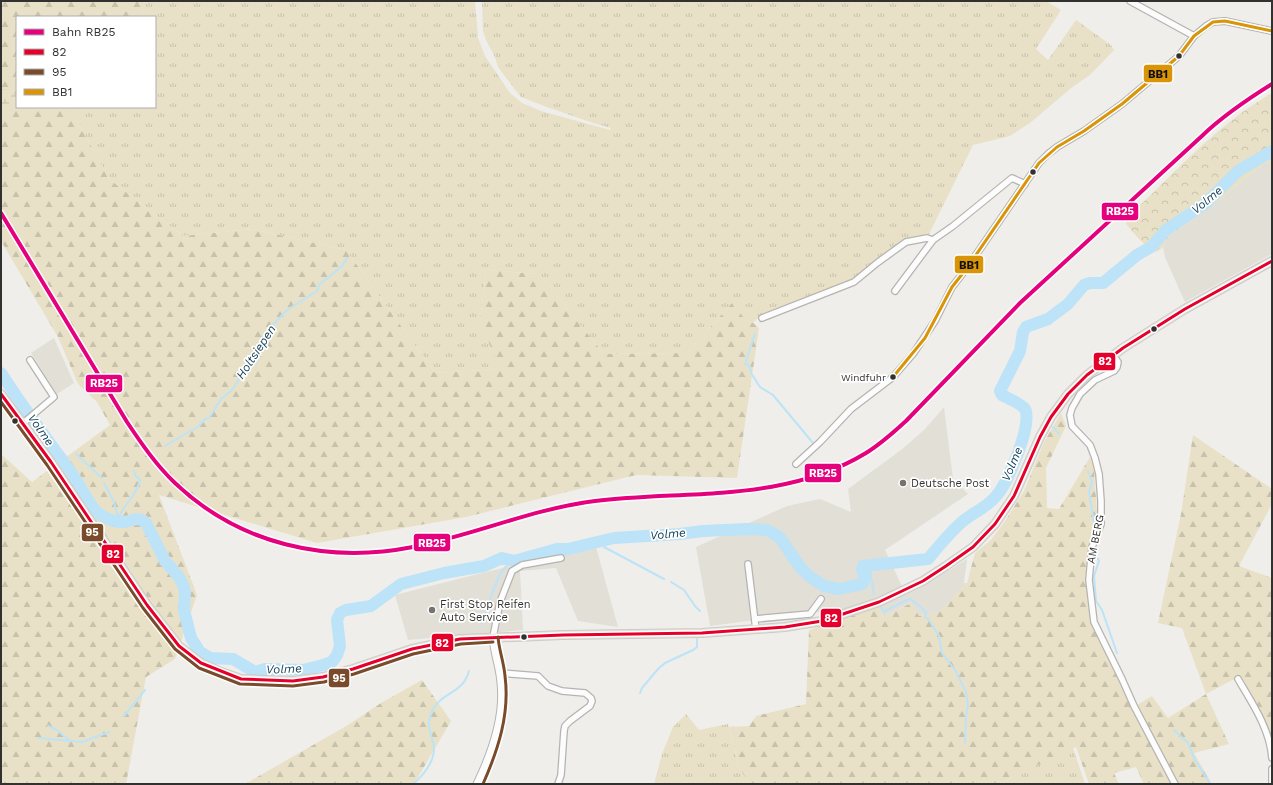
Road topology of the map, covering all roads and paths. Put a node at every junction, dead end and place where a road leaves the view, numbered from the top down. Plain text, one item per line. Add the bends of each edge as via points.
1 (1130, 1) edge
2 (1272, 31) edge
3 (1194, 36) junction
4 (1025, 184) junction
5 (932, 240) junction
6 (1272, 261) edge
7 (895, 291) dead end
8 (762, 318) dead end
9 (1113, 355) junction
10 (30, 360) dead end
11 (1, 394) edge
12 (24, 421) junction
13 (796, 464) dead end
14 (561, 558) dead end
15 (748, 564) dead end
16 (821, 599) dead end
17 (755, 619) junction
18 (756, 630) junction
19 (493, 637) junction
20 (500, 673) junction
21 (1238, 679) dead end
22 (1272, 758) edge
23 (1272, 769) edge
24 (477, 784) edge
25 (558, 784) edge
26 (1175, 784) edge
27 (1272, 784) edge

1 - 3 street
2 - 3 street via 1225,21 1213,22
3 - 4 street via 1179,56 1122,104 1048,154
4 - 5 street via 1012,178
4 - 13 street via 952,288 935,321 913,354 893,377 851,409
5 - 7 street
5 - 8 street via 927,238 906,242 854,282
6 - 9 main road via 1185,309
9 - 18 main road via 1087,374 1064,400 1040,438 1017,490 1004,511 973,547 923,581 879,602 806,625
9 - 26 street, AM BERG via 1118,362 1117,367 1095,380 1080,394 1070,415 1072,426 1090,445 1099,474 1100,524 1092,547 1089,580 1094,622
10 - 12 street via 54,397
11 - 12 main road
12 - 19 main road via 147,605 179,646 201,663 241,679 293,681 353,669 412,649 460,639
14 - 19 street via 522,566 512,571 500,602
15 - 17 street
16 - 17 street via 810,614
17 - 18 street
18 - 19 main road
19 - 20 main road
20 - 24 main road via 502,697 499,719 490,752
20 - 25 street via 538,676 548,686 585,694 591,698 590,706 565,726 562,775
21 - 22 street via 1268,737
23 - 27 street

